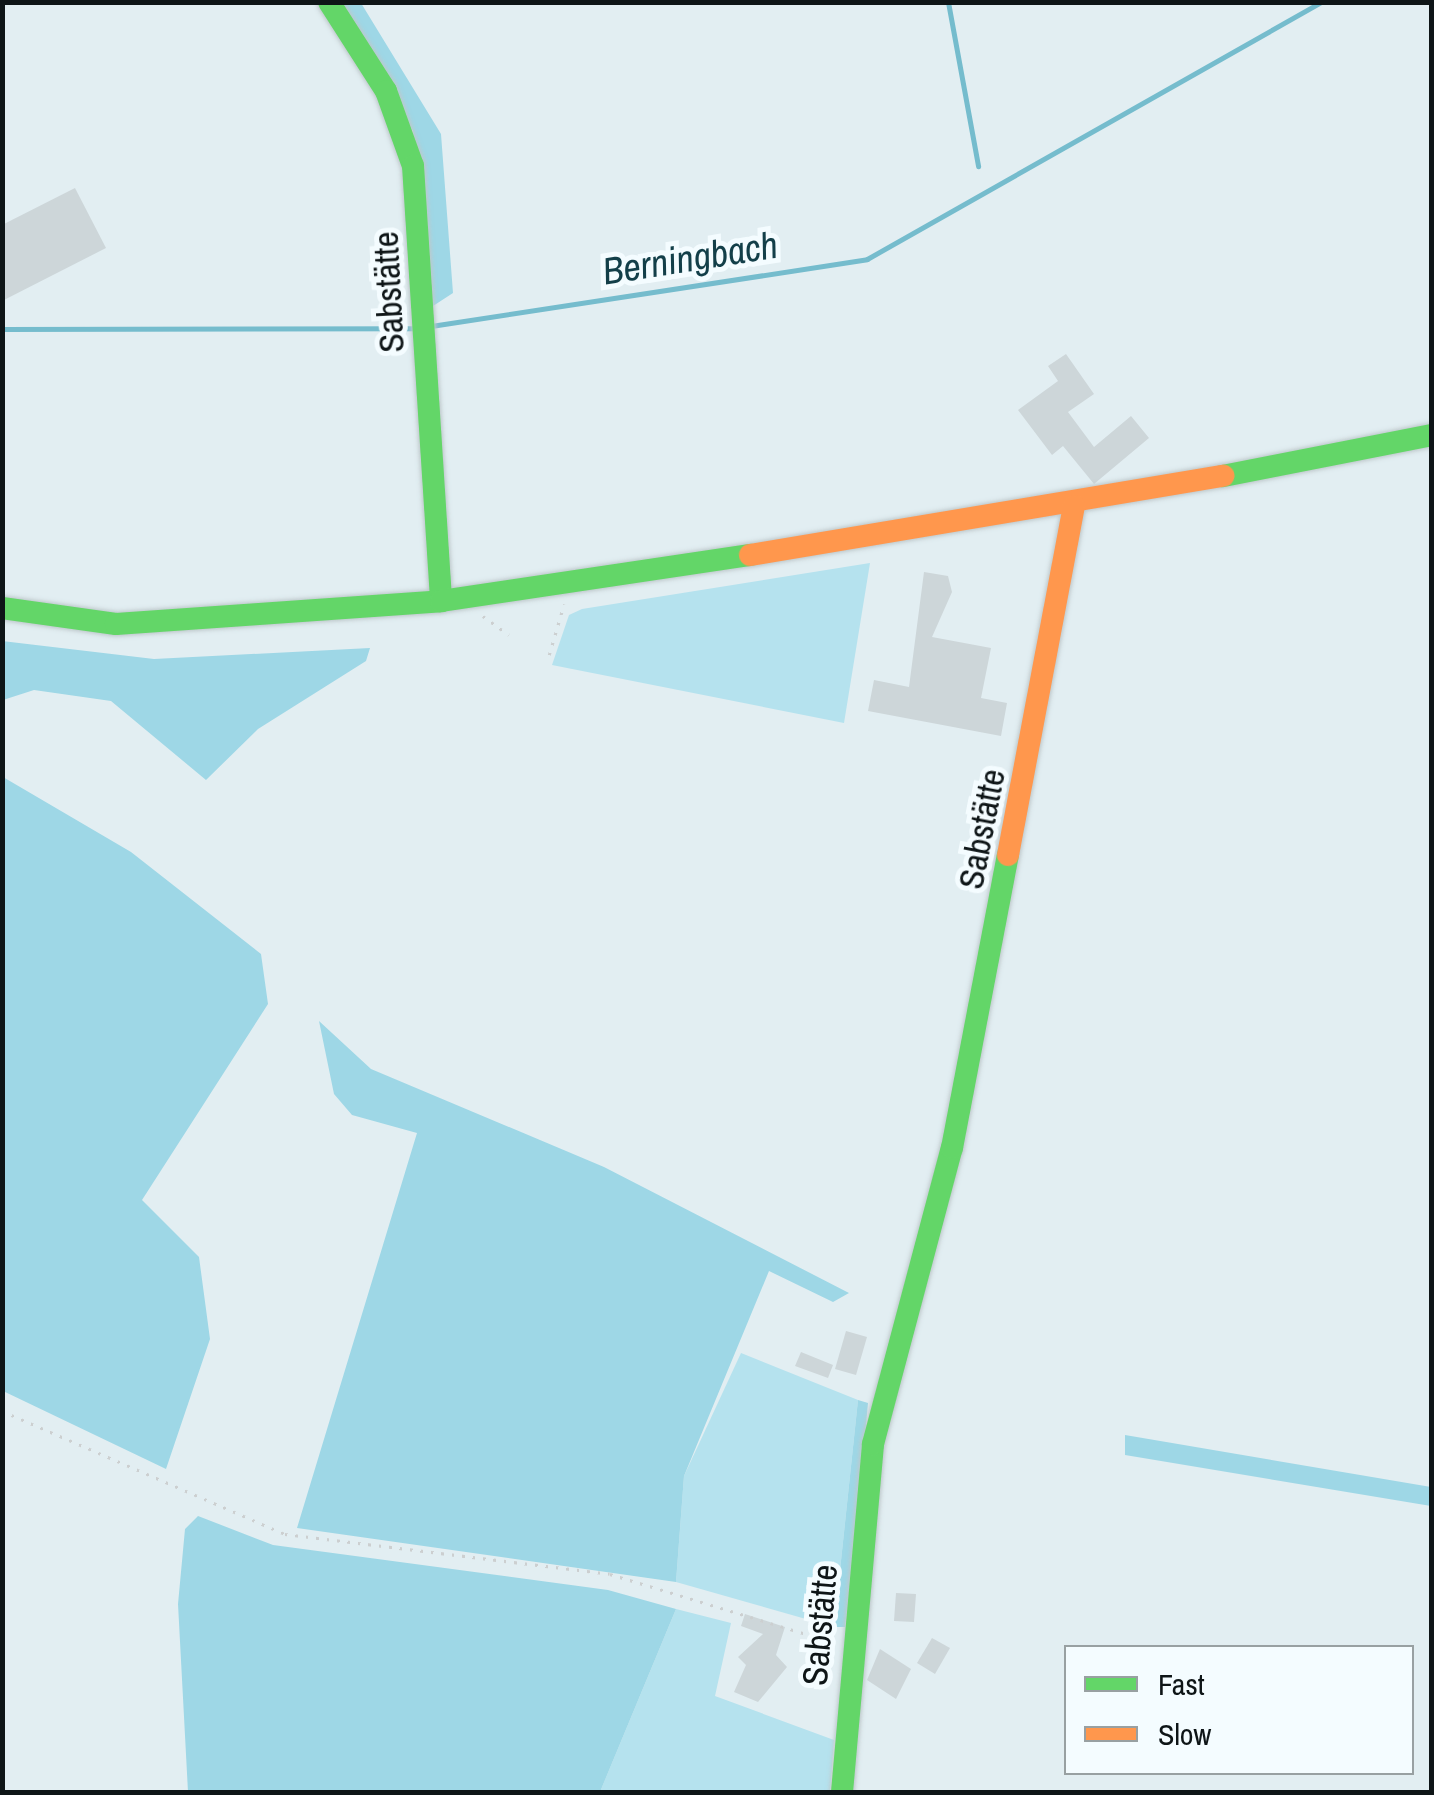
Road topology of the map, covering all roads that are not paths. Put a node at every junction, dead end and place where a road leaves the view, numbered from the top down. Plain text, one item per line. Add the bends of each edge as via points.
1 (329, 2) edge
2 (1432, 436) edge
3 (1074, 506) junction
4 (442, 600) junction
5 (2, 608) edge
6 (842, 1792) edge

1 - 4 street, Sabstätte via 404,129 420,205
2 - 3 street
3 - 4 street
3 - 6 street, Sabstätte via 956,1131 884,1391 852,1647
4 - 5 street via 149,624

